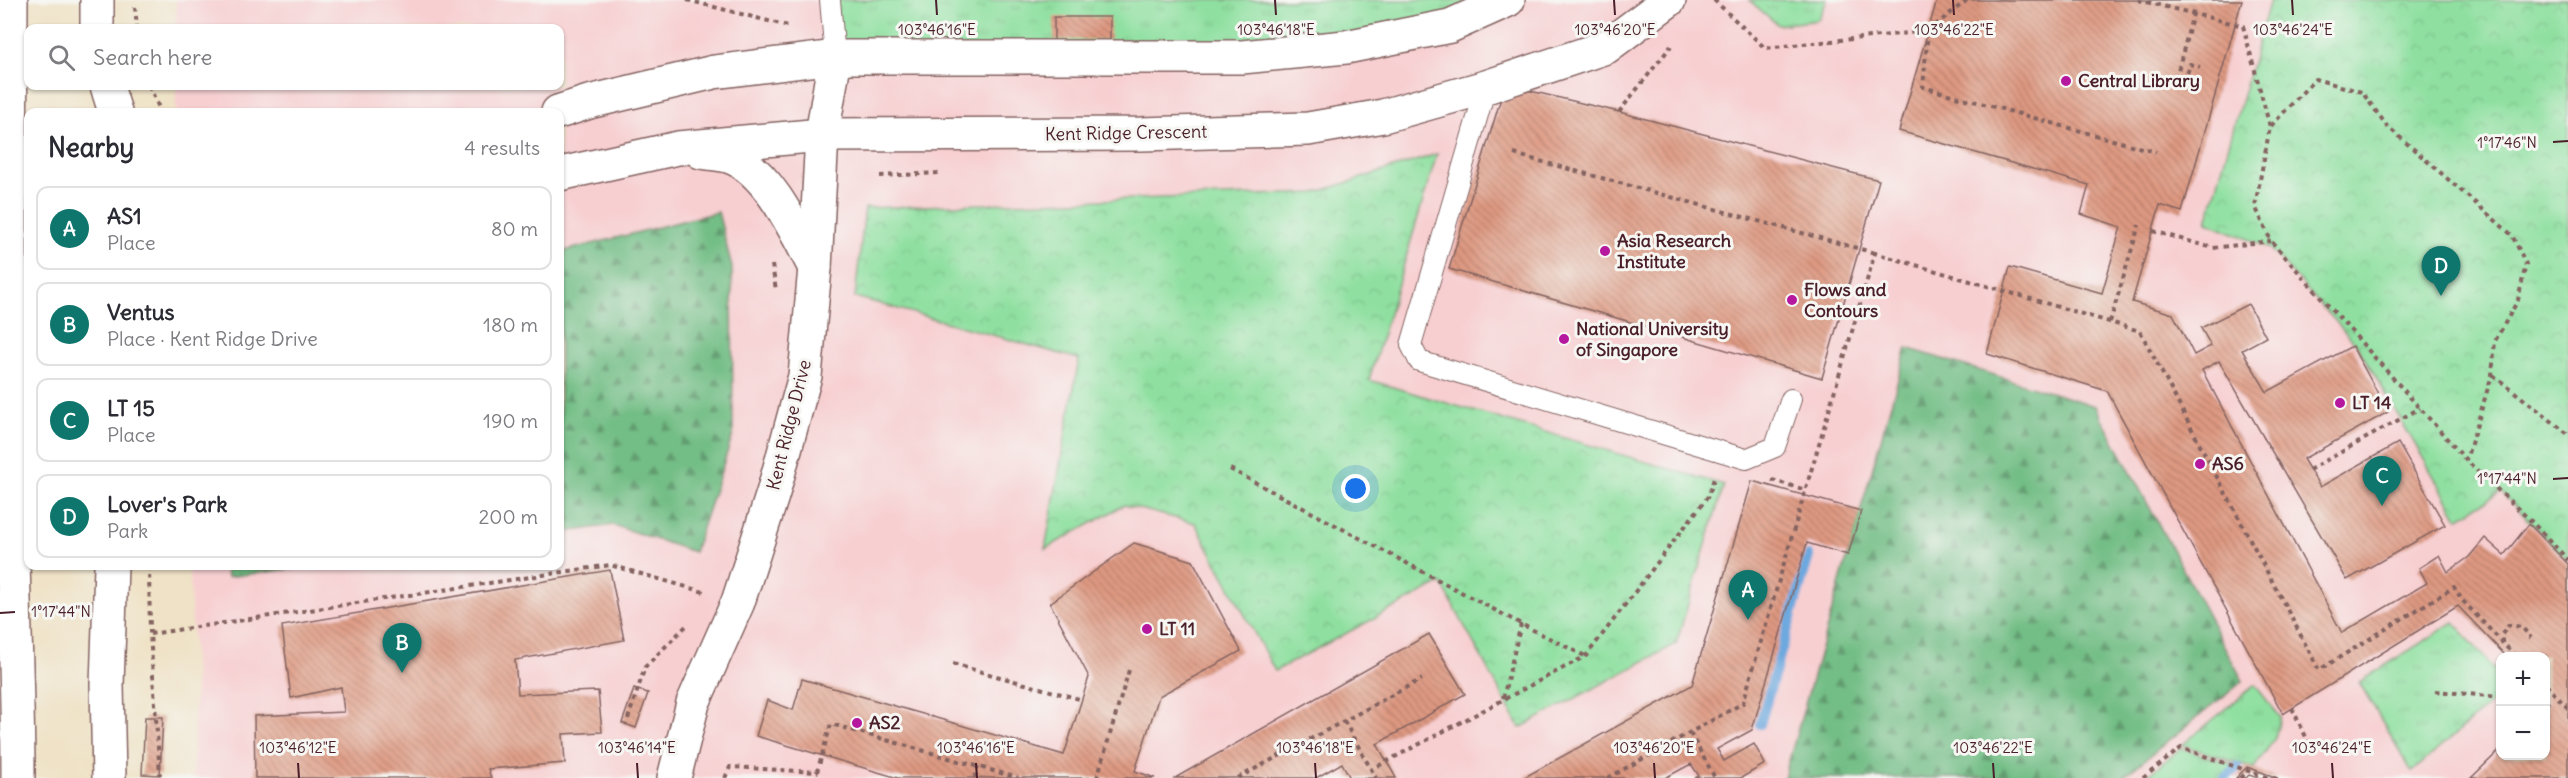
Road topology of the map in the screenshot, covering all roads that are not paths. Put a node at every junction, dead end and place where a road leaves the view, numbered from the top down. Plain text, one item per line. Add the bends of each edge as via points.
1 (11, 0) edge
2 (97, 0) edge
3 (830, 0) edge
4 (1508, 0) edge
5 (1669, 0) edge
6 (97, 24) edge
7 (835, 57) junction
8 (1486, 87) junction
9 (100, 90) edge
10 (108, 90) edge
11 (102, 108) edge
12 (114, 108) edge
13 (564, 110) edge
14 (822, 135) junction
15 (678, 148) junction
16 (564, 173) edge
17 (19, 254) edge
18 (815, 268) junction
19 (20, 311) edge
20 (1791, 399) dead end
21 (111, 570) edge
22 (18, 778) edge
23 (109, 778) edge
24 (674, 778) edge

1 - 17 street
2 - 6 street
3 - 7 lane
4 - 7 street via 1450,26 1346,47 1242,57
5 - 8 street, Kent Ridge Crescent via 1606,47
7 - 13 street via 714,72
7 - 14 street, Kent Ridge Drive
8 - 14 street, Kent Ridge Crescent via 1383,116 1308,129
8 - 20 lane via 1411,345 1419,361 1746,459 1775,447
9 - 11 street
10 - 12 street
14 - 15 street, Kent Ridge Crescent
14 - 18 street, Kent Ridge Drive
15 - 16 street, Kent Ridge Crescent
15 - 18 street via 730,157 755,174 777,199
17 - 19 street
18 - 24 street, Kent Ridge Drive via 805,376 773,493 738,602 693,703
19 - 22 street via 12,488
21 - 23 street

